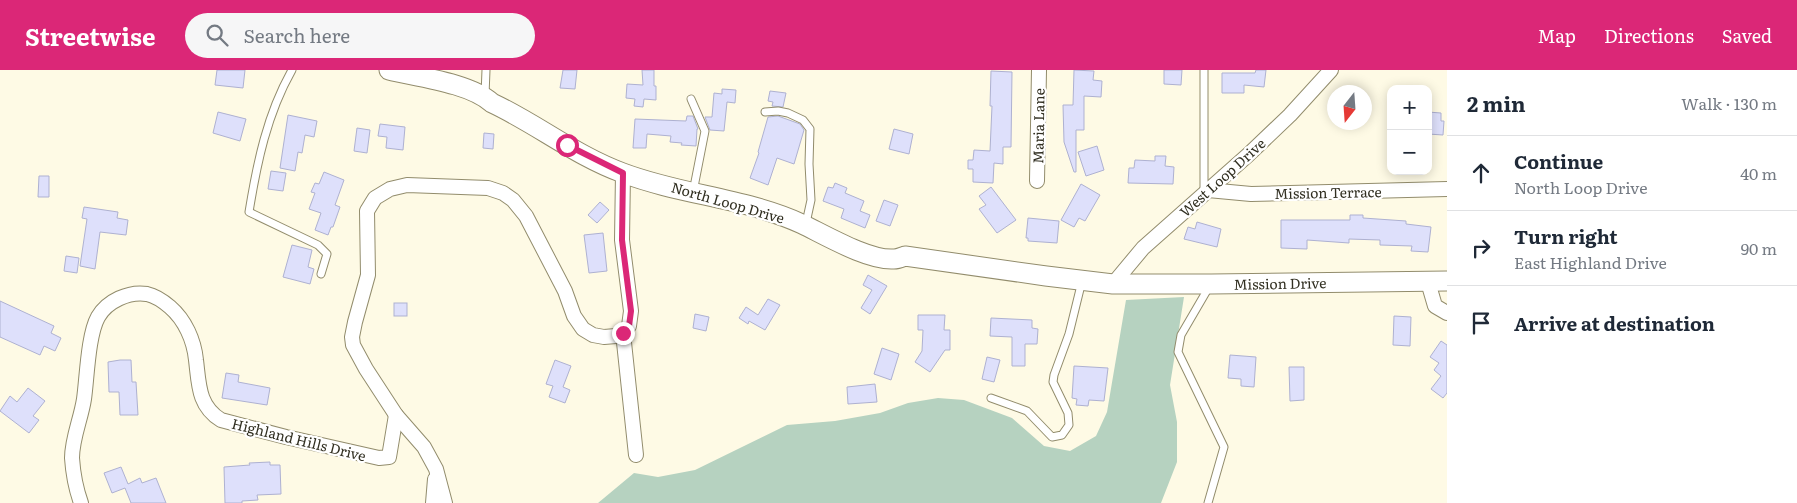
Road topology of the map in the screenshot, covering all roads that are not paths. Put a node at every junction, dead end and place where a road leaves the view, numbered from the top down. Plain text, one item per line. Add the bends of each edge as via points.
1 (292, 70) edge
2 (392, 70) edge
3 (486, 70) edge
4 (1039, 70) edge
5 (1204, 70) edge
6 (1331, 70) edge
7 (485, 96) junction
8 (691, 99) dead end
9 (765, 112) dead end
10 (623, 173) junction
11 (1037, 181) dead end
12 (1447, 189) edge
13 (692, 192) junction
14 (1206, 192) junction
15 (806, 226) junction
16 (321, 274) dead end
17 (1082, 281) junction
18 (1447, 281) edge
19 (1428, 282) junction
20 (1113, 284) junction
21 (1211, 284) junction
22 (1447, 313) edge
23 (623, 333) junction
24 (991, 398) dead end
25 (396, 415) junction
26 (636, 455) dead end
27 (436, 469) junction
28 (81, 503) edge
29 (433, 503) edge
30 (445, 503) edge
31 (1208, 503) edge

1 - 16 lane via 272,112 249,212 318,245 327,254
2 - 7 street, North Loop Drive via 452,84
3 - 7 lane
4 - 11 street, Maria Lane
5 - 14 lane
6 - 14 street, West Loop Drive via 1290,115
7 - 10 street, North Loop Drive via 556,139
8 - 13 lane via 704,131
9 - 15 lane via 788,113 804,120 810,129 811,200
10 - 13 street, North Loop Drive
10 - 23 street via 622,240 631,311 629,326
12 - 14 street, Mission Terrace via 1251,194
13 - 15 street, North Loop Drive via 774,212
14 - 20 street, West Loop Drive via 1143,248
15 - 17 street, North Loop Drive via 834,241 884,258 905,256
17 - 20 street, North Loop Drive
17 - 24 lane via 1053,382 1068,412 1069,425 1062,435 1052,437 1026,411
18 - 19 street, Mission Drive
19 - 21 street, Mission Drive
19 - 22 street via 1435,306
20 - 21 street, Mission Drive
21 - 31 lane via 1181,335 1178,352 1224,447
23 - 25 street via 604,337 593,335 577,323 565,291 526,216 509,196 488,188 407,185 390,189 375,198 367,211 368,276 352,337 356,351
23 - 26 street
25 - 27 street via 424,447
25 - 28 street, Highland Hills Drive via 389,457 379,458 221,420 203,403 197,381 196,358 187,328 164,302 146,294 133,294 106,307 93,334 72,457
27 - 29 street
27 - 30 street

